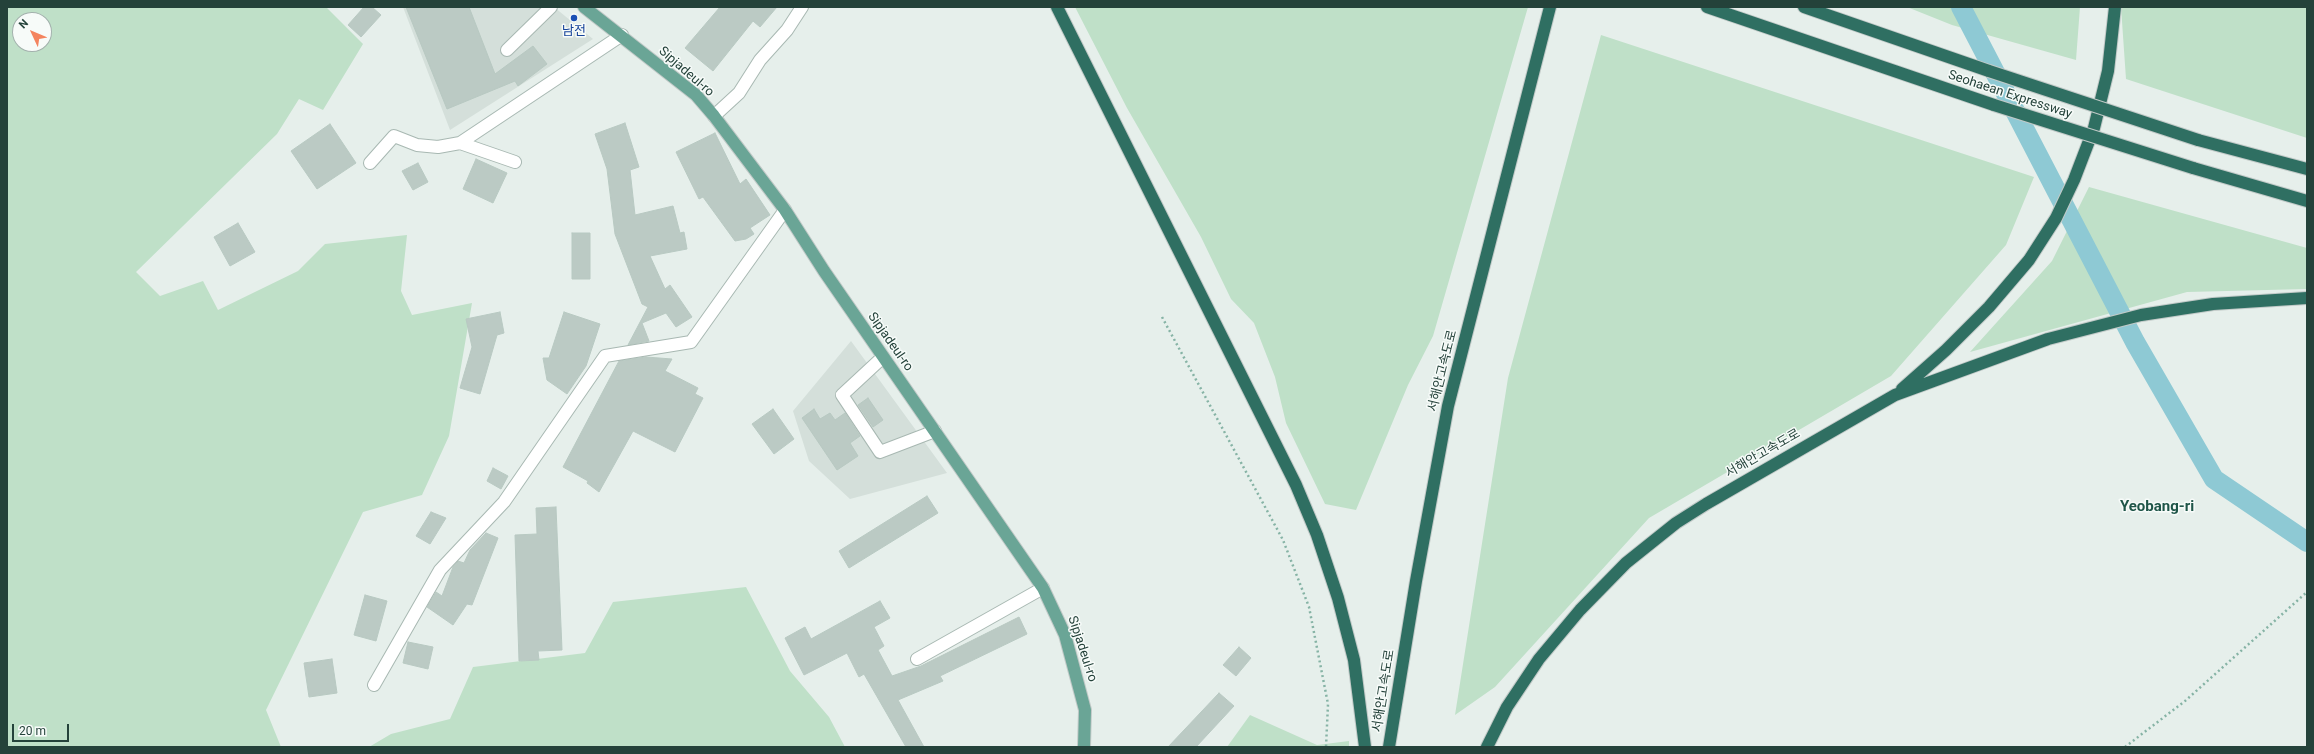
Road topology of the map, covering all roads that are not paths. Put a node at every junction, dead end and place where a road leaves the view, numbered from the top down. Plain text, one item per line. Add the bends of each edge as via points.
1 (551, 7) edge
2 (584, 7) edge
3 (802, 7) edge
4 (1057, 7) edge
5 (1550, 7) edge
6 (1707, 7) edge
7 (1804, 7) edge
8 (2114, 7) edge
9 (622, 35) junction
10 (507, 50) dead end
11 (714, 116) junction
12 (460, 142) junction
13 (515, 162) dead end
14 (370, 163) dead end
15 (2307, 170) edge
16 (2307, 201) edge
17 (785, 210) junction
18 (2307, 298) edge
19 (883, 357) junction
20 (1895, 395) junction
21 (935, 431) junction
22 (1043, 588) junction
23 (917, 659) dead end
24 (374, 685) dead end
25 (1084, 747) edge
26 (1365, 747) edge
27 (1389, 747) edge
28 (1486, 747) edge

1 - 10 street
2 - 9 main road, Sipjadeul-ro
3 - 11 street via 787,30 760,60 739,93
4 - 26 highway via 1296,485 1317,535 1338,598 1354,660
5 - 27 highway, 서해안고속도로 via 1448,406
6 - 16 highway, Seohaean Expressway, bridge via 1994,105
7 - 15 highway, Seohaean Expressway, bridge via 2198,140
8 - 20 highway via 2108,71 2094,128 2056,218 2028,260 1989,307 1946,350
9 - 11 main road, Sipjadeul-ro via 696,95
9 - 12 street
11 - 17 main road, Sipjadeul-ro
12 - 13 street
12 - 14 street via 438,147 417,145 394,136
17 - 19 main road, Sipjadeul-ro
17 - 24 street via 691,342 605,356 504,502 440,570
18 - 20 highway via 2213,304 2141,315 2048,338
19 - 21 main road, Sipjadeul-ro
19 - 21 street via 842,395 880,452
20 - 28 highway, 서해안고속도로 via 1706,504 1676,523 1626,563 1580,610 1539,659 1507,707
21 - 22 main road, Sipjadeul-ro
22 - 23 street
22 - 25 main road, Sipjadeul-ro via 1065,635 1085,710

